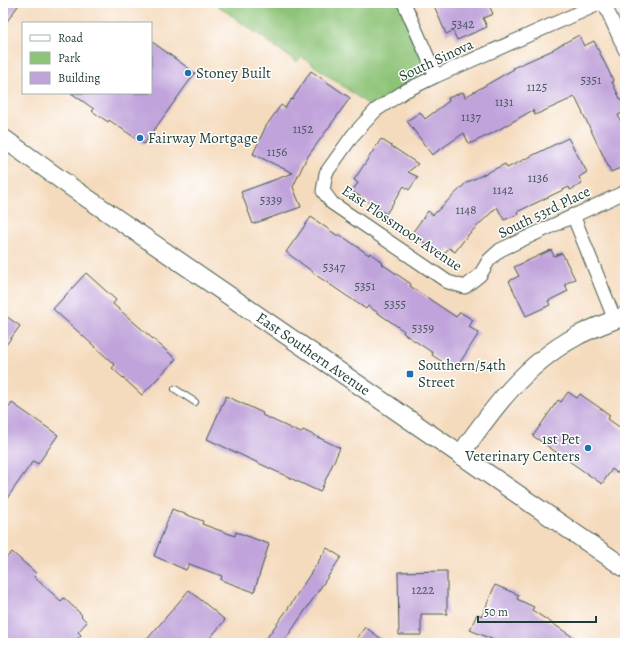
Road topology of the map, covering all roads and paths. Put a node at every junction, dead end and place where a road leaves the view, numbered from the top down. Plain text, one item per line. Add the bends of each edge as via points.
1 (404, 3) edge
2 (602, 3) edge
3 (625, 50) edge
4 (436, 76) junction
5 (3, 138) edge
6 (323, 191) joint
7 (625, 192) edge
8 (573, 215) junction
9 (466, 287) joint
10 (620, 318) edge
11 (175, 389) dead end
12 (195, 402) dead end
13 (460, 455) junction
14 (625, 568) edge

1 - 4 street
2 - 3 street
2 - 4 street, South Sinova
4 - 6 street, South Sinova via 405,91 376,110 353,135 326,173
5 - 13 main road, East Southern Avenue
6 - 9 street, East Flossmoor Avenue via 332,203 448,282
7 - 8 street, South 53rd Place
8 - 9 street, South 53rd Place via 500,250 489,260 480,275
8 - 10 street
10 - 13 main road via 577,336 540,360 511,387 489,413
11 - 12 lane
13 - 14 main road, East Southern Avenue

